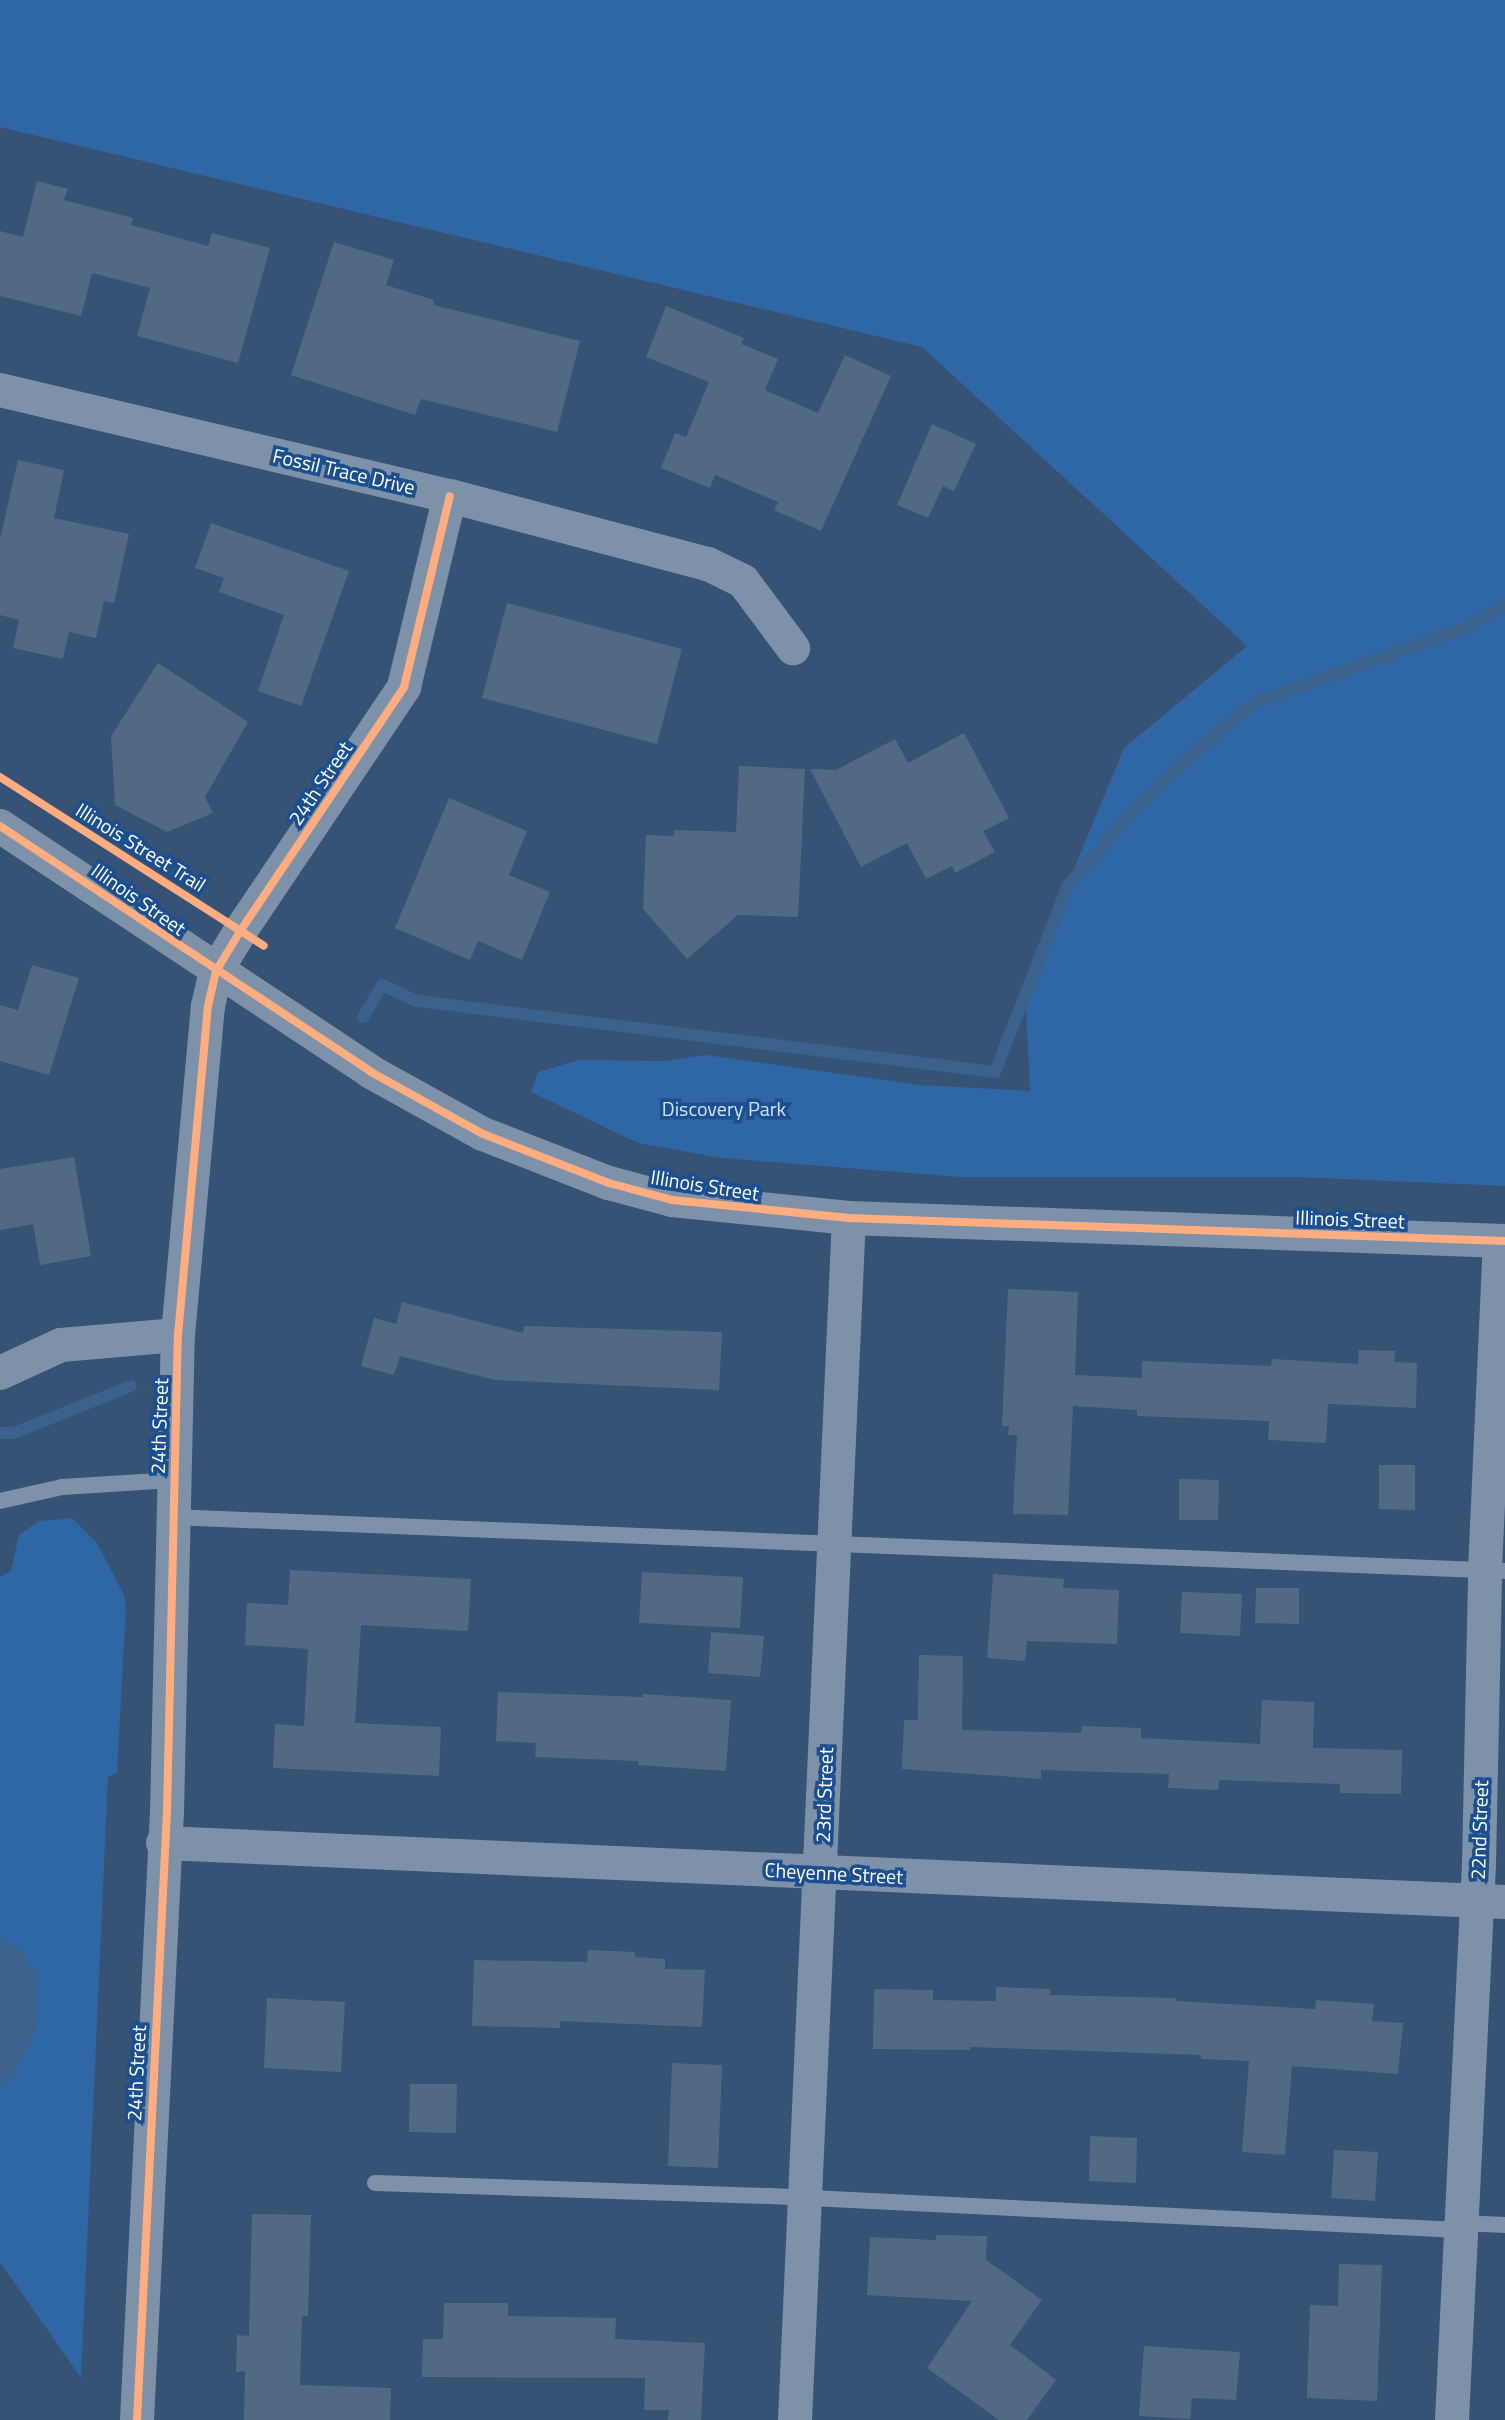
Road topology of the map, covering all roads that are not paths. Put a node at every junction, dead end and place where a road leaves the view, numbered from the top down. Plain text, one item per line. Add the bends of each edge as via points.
1 (0, 390) edge
2 (450, 496) junction
3 (793, 648) dead end
4 (0, 826) edge
5 (216, 971) junction
6 (849, 1218) junction
7 (1502, 1241) edge
8 (178, 1335) junction
9 (0, 1373) edge
10 (173, 1480) junction
11 (0, 1501) edge
12 (171, 1517) junction
13 (833, 1542) junction
14 (1495, 1570) edge
15 (163, 1843) junction
16 (820, 1873) junction
17 (1491, 1902) edge
18 (375, 2183) dead end
19 (806, 2199) junction
20 (1505, 2225) edge
21 (1460, 2227) junction
22 (137, 2420) edge
23 (795, 2420) edge
24 (1452, 2420) edge

1 - 2 street, Fossil Trace Drive
2 - 3 street, Fossil Trace Drive via 708,564 743,581
2 - 5 street, 24th Street via 404,687
4 - 5 street, Illinois Street
5 - 6 street, Illinois Street via 371,1072 483,1134 547,1160 672,1200
5 - 8 street, 24th Street via 208,1006
6 - 7 street, Illinois Street
6 - 13 street, 23rd Street
7 - 14 street, 22nd Street
8 - 9 street via 61,1345
8 - 10 street, 24th Street
10 - 11 lane via 62,1487
10 - 12 street, 24th Street
12 - 13 lane
12 - 15 street, 24th Street
13 - 14 lane
13 - 16 street, 23rd Street
14 - 17 street, 22nd Street
15 - 16 street, Cheyenne Street
15 - 22 street, 24th Street
16 - 17 street, Cheyenne Street
16 - 19 street, 23rd Street
17 - 21 street, 22nd Street
18 - 19 lane
19 - 21 lane
19 - 23 street, 23rd Street
20 - 21 lane
21 - 24 street, 22nd Street

